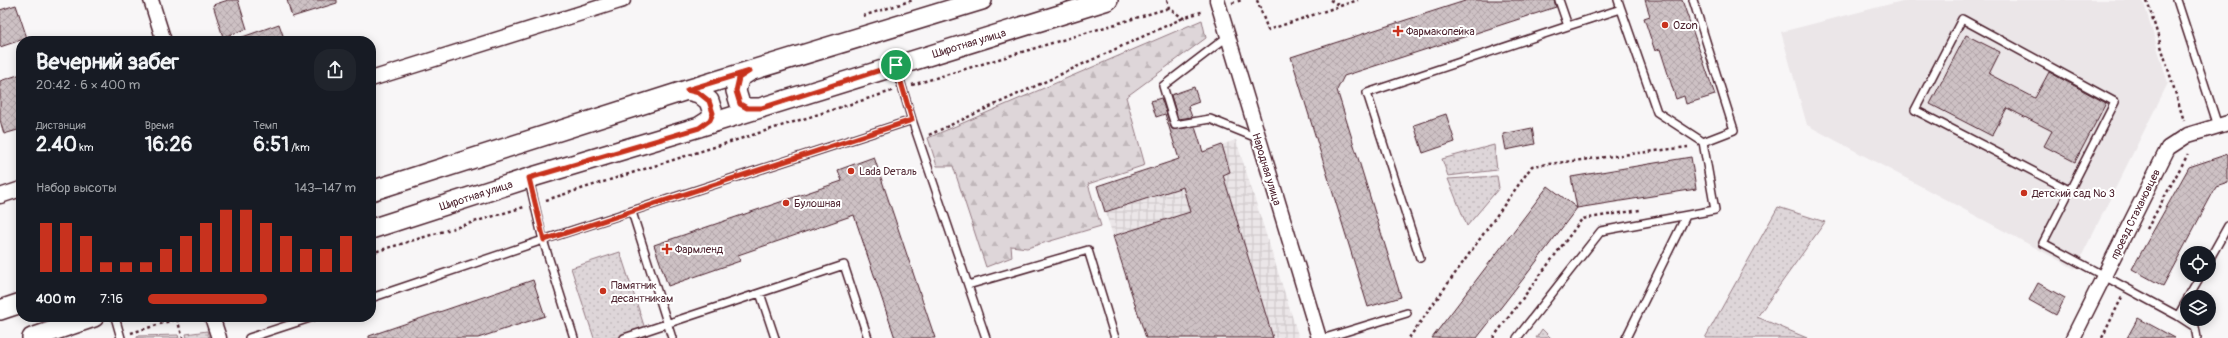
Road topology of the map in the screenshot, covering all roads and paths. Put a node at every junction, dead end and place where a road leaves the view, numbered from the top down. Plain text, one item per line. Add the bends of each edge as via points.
1 (151, 0) edge
2 (623, 0) edge
3 (982, 0) edge
4 (1108, 0) edge
5 (1167, 0) edge
6 (1242, 0) edge
7 (1257, 0) edge
8 (1330, 0) edge
9 (1358, 0) edge
10 (1559, 0) edge
11 (1618, 0) edge
12 (1693, 0) edge
13 (2147, 0) edge
14 (2177, 0) edge
15 (960, 3) edge
16 (1218, 3) edge
17 (1340, 6) junction
18 (1169, 8) junction
19 (1621, 9) junction
20 (1183, 18) junction
21 (1568, 26) junction
22 (162, 36) edge
23 (1227, 37) junction
24 (896, 65) junction
25 (750, 71) junction
26 (376, 77) edge
27 (902, 88) junction
28 (687, 90) junction
29 (762, 108) junction
30 (912, 120) junction
31 (2223, 124) edge
32 (699, 128) junction
33 (2188, 135) junction
34 (1257, 138) junction
35 (918, 140) junction
36 (1703, 142) junction
37 (1696, 146) dead end
38 (2191, 149) dead end
39 (529, 178) junction
40 (376, 189) edge
41 (2069, 190) junction
42 (16, 191) edge
43 (0, 196) edge
44 (534, 203) junction
45 (1643, 210) dead end
46 (632, 212) junction
47 (1686, 216) junction
48 (2228, 226) edge
49 (376, 227) edge
50 (2145, 232) dead end
51 (544, 240) junction
52 (2216, 247) edge
53 (376, 251) edge
54 (1420, 258) dead end
55 (2104, 276) junction
56 (968, 285) junction
57 (2127, 288) junction
58 (760, 292) junction
59 (376, 296) edge
60 (16, 305) edge
61 (0, 310) edge
62 (2180, 312) edge
63 (1406, 313) dead end
64 (2178, 316) junction
65 (79, 322) edge
66 (117, 322) edge
67 (169, 322) edge
68 (178, 322) edge
69 (214, 322) edge
70 (298, 322) edge
71 (668, 324) junction
72 (121, 337) edge
73 (32, 338) edge
74 (183, 338) edge
75 (219, 338) edge
76 (250, 338) edge
77 (574, 338) edge
78 (624, 338) edge
79 (672, 338) edge
80 (775, 338) edge
81 (868, 338) edge
82 (986, 338) edge
83 (1115, 338) edge
84 (1319, 338) edge
85 (1325, 338) edge
86 (1409, 338) edge
87 (1493, 338) edge
88 (1516, 338) edge
89 (1626, 338) edge
90 (2073, 338) edge
91 (2102, 338) edge
92 (2197, 338) edge

1 - 22 street
2 - 26 street
3 - 15 main road
4 - 24 main road, Широтная улица
5 - 18 path
6 - 16 path
7 - 17 path via 1268,30
8 - 17 path
9 - 17 path
10 - 21 lane
11 - 19 lane
12 - 36 lane via 1734,130
13 - 33 path
14 - 31 lane
15 - 25 main road
16 - 20 path
16 - 23 street, Народная улица
18 - 20 path
18 - 27 path
19 - 21 lane
19 - 36 lane via 1657,112
20 - 35 path
21 - 54 lane via 1367,93
23 - 34 street, Народная улица
23 - 34 lane via 1163,86 1175,125 1210,119
24 - 27 lane
24 - 29 main road, Широтная улица
25 - 28 main road
25 - 29 main road via 739,78 736,91 740,104 747,108
27 - 30 lane
27 - 44 path
28 - 32 main road via 699,93 709,101 713,113 710,120
28 - 40 main road
29 - 32 main road, Широтная улица
30 - 35 lane
30 - 46 lane
31 - 33 street, проезд Стахановцев
32 - 39 main road, Широтная улица
33 - 55 street, проезд Стахановцев via 2168,148
34 - 84 street, Народная улица
35 - 56 lane
36 - 47 lane via 1715,210
37 - 86 path via 1532,166
38 - 50 path
39 - 44 lane
39 - 49 main road, Широтная улица
41 - 41 lane via 2115,102 1962,19 1915,110
41 - 55 lane via 2042,243
42 - 43 street
44 - 51 lane
44 - 53 path
45 - 87 path via 1582,219
46 - 51 lane
46 - 71 lane
47 - 88 lane via 1601,231
47 - 89 lane
48 - 52 lane
51 - 59 lane
51 - 77 lane
55 - 57 lane
55 - 90 street, проезд Стахановцев
56 - 82 lane
56 - 83 lane via 1088,250
57 - 64 lane
57 - 91 path
58 - 71 lane
58 - 80 lane
58 - 81 lane via 844,266
60 - 61 main road
62 - 64 lane
63 - 85 lane
64 - 92 lane via 2195,327
65 - 73 main road
66 - 72 lane
67 - 72 path
68 - 74 path
69 - 75 street
70 - 76 lane
71 - 78 lane
71 - 79 lane

